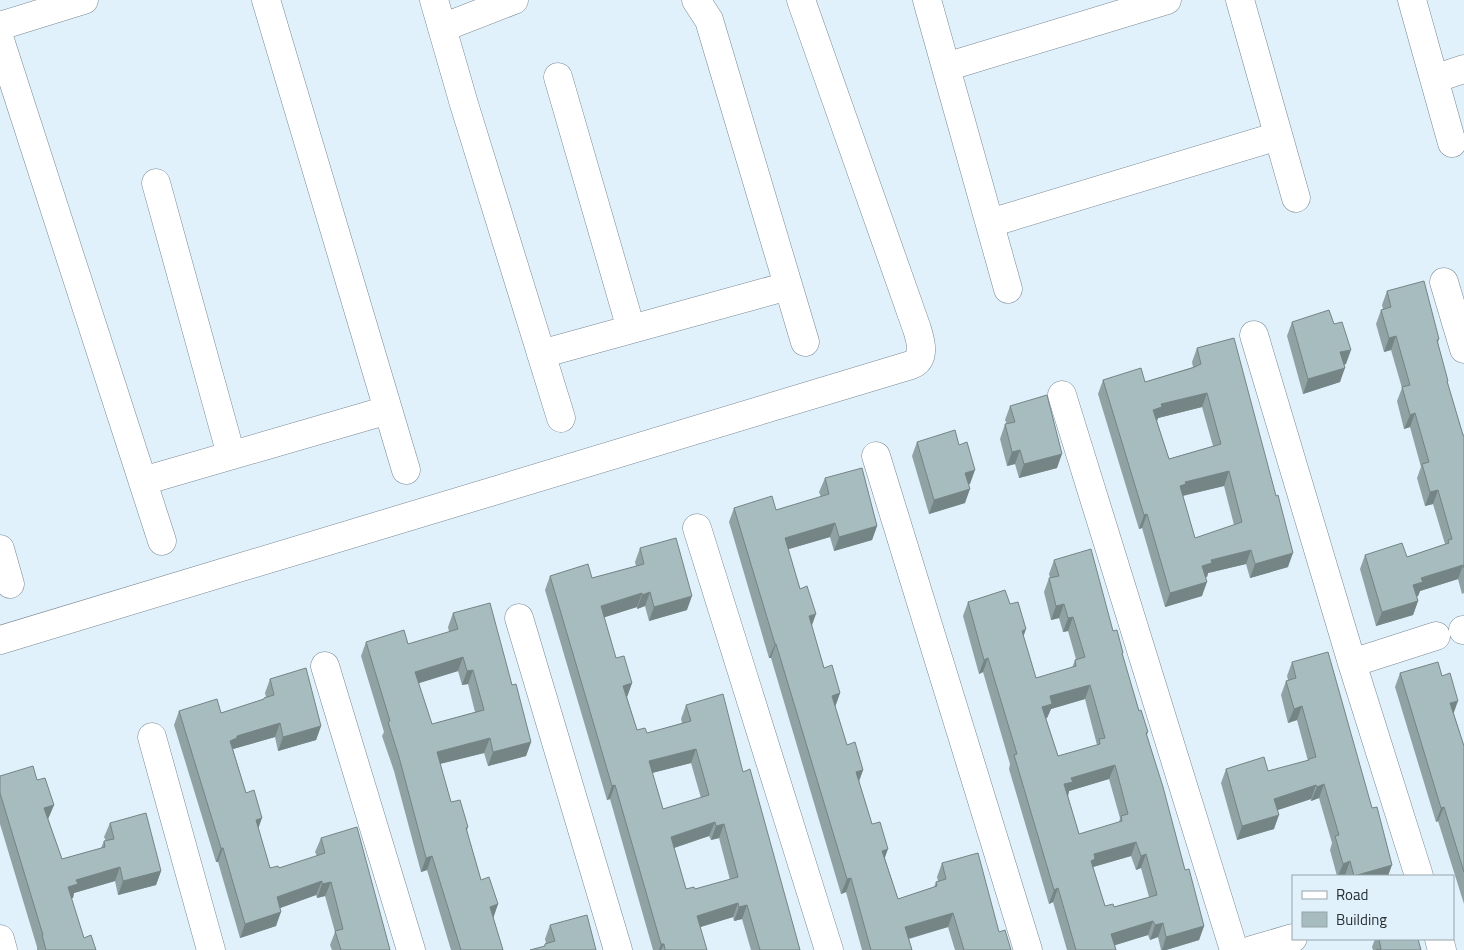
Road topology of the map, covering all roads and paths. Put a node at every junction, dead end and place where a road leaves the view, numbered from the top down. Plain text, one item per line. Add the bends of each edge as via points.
1 (84, 0) edge
2 (266, 0) edge
3 (434, 0) edge
4 (514, 0) edge
5 (696, 0) edge
6 (802, 0) edge
7 (927, 0) edge
8 (1167, 0) edge
9 (1240, 0) edge
10 (1412, 0) edge
11 (0, 26) edge
12 (442, 28) junction
13 (0, 40) edge
14 (946, 67) junction
15 (1464, 70) edge
16 (558, 77) dead end
17 (1434, 79) junction
18 (1278, 136) junction
19 (1452, 143) dead end
20 (156, 183) dead end
21 (1296, 198) dead end
22 (990, 223) junction
23 (1444, 282) dead end
24 (788, 286) junction
25 (1008, 288) dead end
26 (631, 329) junction
27 (1254, 335) dead end
28 (805, 342) dead end
29 (1464, 349) edge
30 (541, 354) junction
31 (1062, 395) dead end
32 (388, 410) junction
33 (561, 418) dead end
34 (231, 455) junction
35 (876, 456) dead end
36 (406, 470) dead end
37 (143, 481) junction
38 (697, 528) dead end
39 (162, 541) dead end
40 (0, 549) edge
41 (10, 584) dead end
42 (519, 618) dead end
43 (1436, 636) dead end
44 (0, 640) edge
45 (1352, 663) junction
46 (325, 666) dead end
47 (152, 737) dead end
48 (1419, 875) edge
49 (1292, 938) edge
50 (0, 939) edge
51 (3, 950) edge
52 (211, 950) edge
53 (411, 950) edge
54 (618, 950) edge
55 (829, 950) edge
56 (1028, 950) edge
57 (1234, 950) edge
58 (1252, 950) edge

1 - 11 street
2 - 32 street
3 - 12 street
4 - 12 street
5 - 24 street via 709,20
6 - 44 street via 917,329 921,343 918,362
7 - 14 street
8 - 14 street
9 - 18 street
10 - 17 street
12 - 30 street
13 - 37 street
14 - 22 street
15 - 17 street
16 - 26 street
17 - 19 street
18 - 21 street
18 - 22 street
20 - 34 street
22 - 25 street
23 - 29 street
24 - 26 street
24 - 28 street
26 - 30 street
27 - 45 street
30 - 33 street
31 - 57 street
32 - 34 street
32 - 36 street
34 - 37 street
35 - 56 street
37 - 39 street
38 - 55 street
40 - 41 street
42 - 54 street
43 - 45 street
45 - 48 street
46 - 53 street
47 - 52 street
49 - 58 street
50 - 51 street

